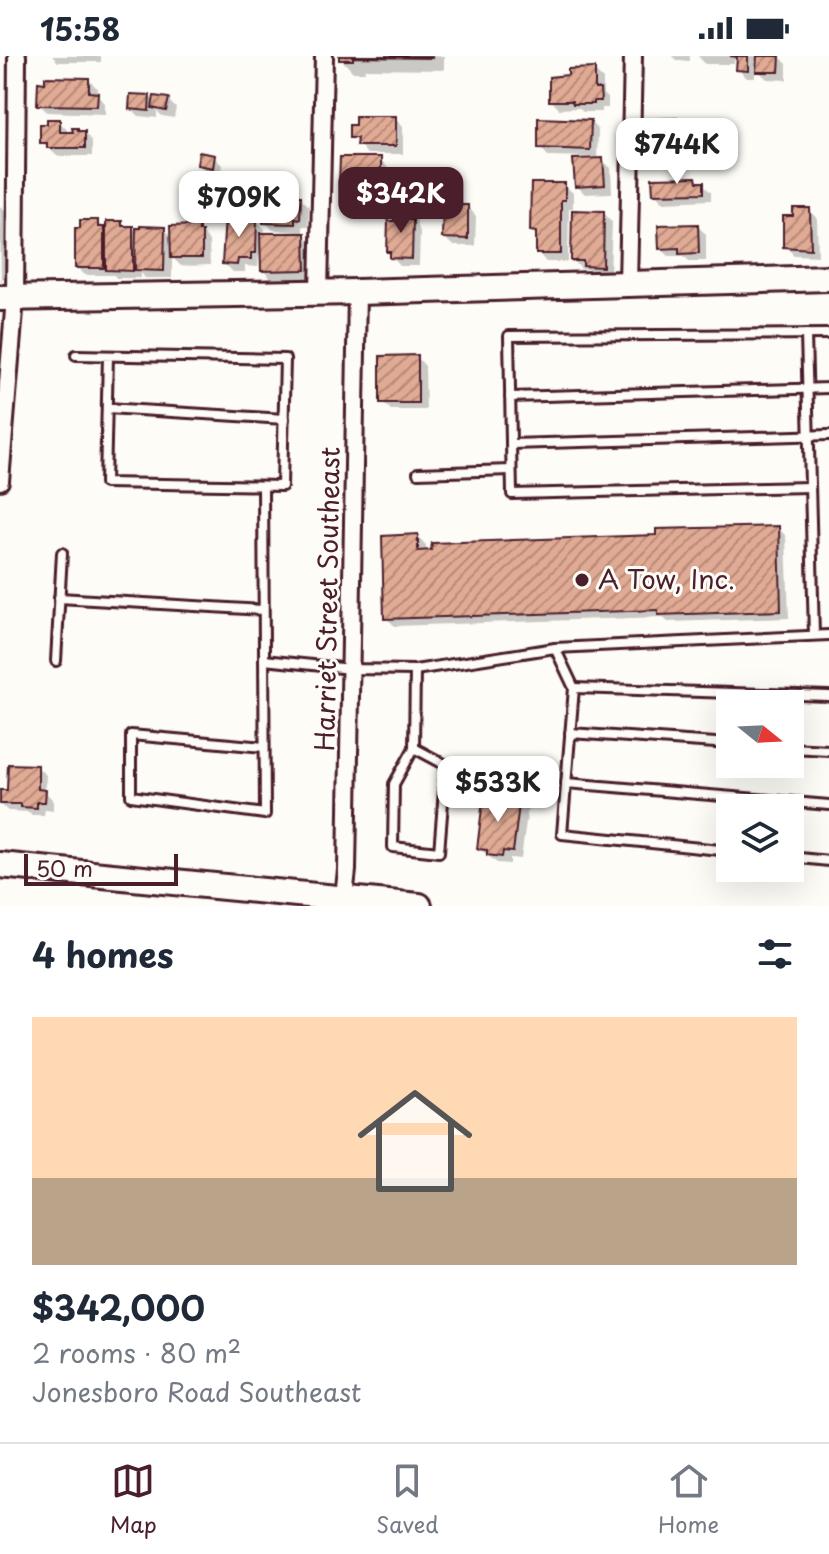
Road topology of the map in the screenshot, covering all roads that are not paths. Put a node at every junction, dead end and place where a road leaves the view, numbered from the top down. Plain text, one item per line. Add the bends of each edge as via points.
1 (17, 56) edge
2 (324, 56) edge
3 (633, 56) edge
4 (829, 278) edge
5 (628, 284) junction
6 (319, 292) junction
7 (357, 292) junction
8 (7, 298) edge
9 (806, 334) junction
10 (829, 334) edge
11 (76, 355) dead end
12 (108, 356) junction
13 (807, 388) junction
14 (829, 388) edge
15 (510, 397) junction
16 (107, 408) junction
17 (284, 419) junction
18 (829, 435) edge
19 (809, 436) junction
20 (511, 444) junction
21 (1, 458) edge
22 (511, 470) junction
23 (418, 473) dead end
24 (0, 481) edge
25 (263, 486) junction
26 (810, 487) junction
27 (62, 553) dead end
28 (59, 598) junction
29 (263, 610) junction
30 (814, 635) junction
31 (829, 635) edge
32 (555, 648) junction
33 (264, 660) junction
34 (56, 661) dead end
35 (351, 669) junction
36 (415, 670) junction
37 (574, 688) junction
38 (829, 696) edge
39 (570, 733) junction
40 (716, 743) edge
41 (264, 747) junction
42 (414, 748) junction
43 (804, 749) edge
44 (829, 750) edge
45 (566, 783) junction
46 (829, 805) edge
47 (716, 850) edge
48 (804, 858) edge
49 (829, 861) edge
50 (0, 865) edge
51 (343, 902) edge
52 (419, 906) edge

1 - 8 street
2 - 6 street
3 - 5 street
4 - 5 main road
5 - 7 main road
6 - 7 main road
6 - 8 main road
7 - 35 street, Harriet Street Southeast
8 - 21 street
9 - 10 lane
9 - 13 lane
9 - 15 lane via 509,336
11 - 12 lane
12 - 16 lane
12 - 17 lane via 285,359
13 - 14 lane
13 - 15 lane
13 - 19 lane
15 - 20 lane
16 - 17 lane
16 - 25 lane via 105,483
17 - 25 lane via 282,486
18 - 19 lane
19 - 20 lane
19 - 26 lane
20 - 22 lane
21 - 24 street
22 - 23 lane
22 - 26 lane via 512,494
25 - 29 lane
26 - 30 lane
27 - 28 lane
28 - 29 lane
28 - 34 lane
29 - 33 lane
30 - 31 lane
30 - 32 lane
32 - 36 lane
32 - 37 lane
33 - 35 lane
33 - 41 lane
35 - 36 lane
35 - 51 street, Harriet Street Southeast
36 - 42 lane
37 - 38 lane
37 - 39 lane
39 - 40 lane
39 - 45 lane
41 - 41 lane via 131,735 131,796 265,814
42 - 42 lane via 394,784 393,847 439,852 446,765
43 - 44 lane
45 - 46 lane
45 - 47 lane via 562,834
48 - 49 lane
50 - 51 main road
51 - 52 main road

